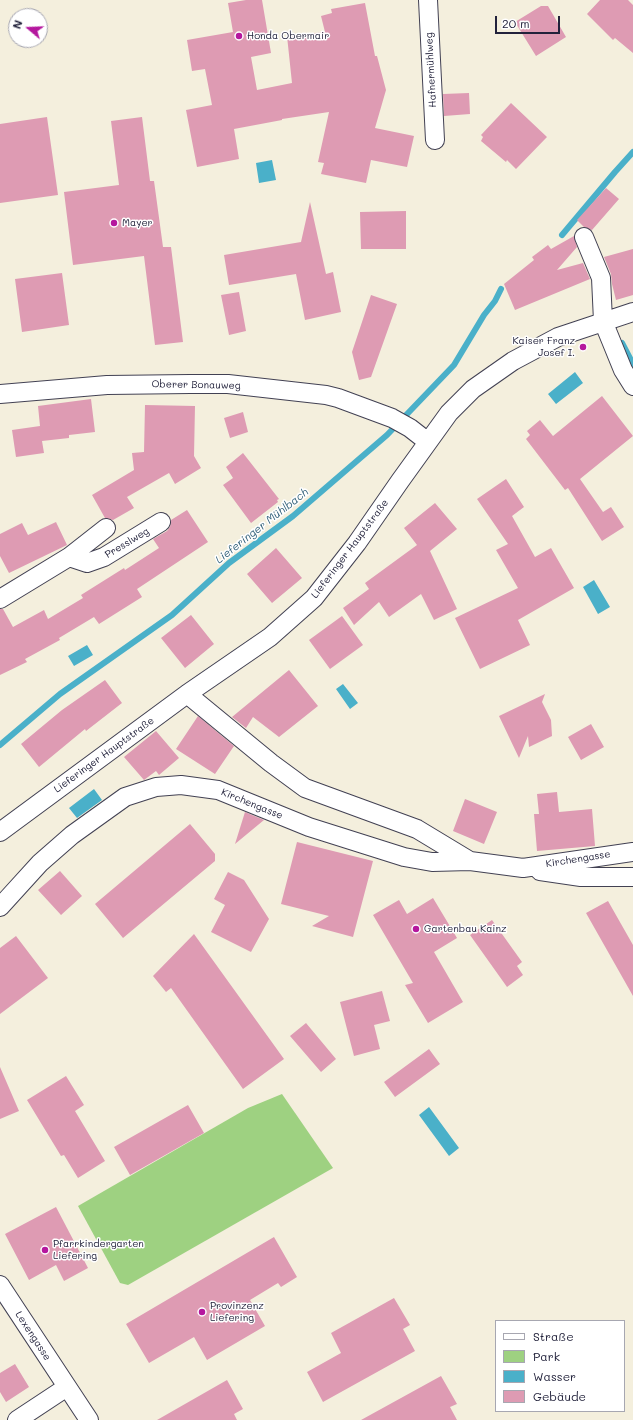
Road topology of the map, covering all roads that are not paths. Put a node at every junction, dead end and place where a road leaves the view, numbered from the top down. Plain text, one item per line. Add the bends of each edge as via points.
1 (428, 0) edge
2 (435, 140) dead end
3 (584, 236) dead end
4 (633, 312) edge
5 (603, 321) junction
6 (633, 386) edge
7 (0, 394) edge
8 (428, 442) junction
9 (161, 522) dead end
10 (106, 528) dead end
11 (69, 558) junction
12 (0, 599) edge
13 (187, 694) junction
14 (0, 832) edge
15 (633, 852) edge
16 (470, 860) junction
17 (523, 868) junction
18 (633, 877) edge
19 (0, 907) edge
20 (0, 1284) edge
21 (67, 1387) junction
22 (17, 1420) edge
23 (89, 1420) edge

1 - 2 street, Hafnermühlweg
3 - 5 street via 601,278
4 - 5 street, Lieferinger Hauptstraße
5 - 6 street via 623,370
5 - 8 street, Lieferinger Hauptstraße via 558,337 514,361 478,385 449,413
7 - 8 street, Oberer Bonauweg via 107,385 228,384 326,395 392,418
8 - 13 street, Lieferinger Hauptstraße via 357,543 314,598 270,637
9 - 11 street, Presslweg via 104,557 87,563
10 - 11 street
11 - 12 street
13 - 14 street, Lieferinger Hauptstraße
13 - 16 street, Kirchengasse via 305,788 417,829
15 - 17 street, Kirchengasse
16 - 17 street, Kirchengasse
16 - 19 street, Kirchengasse via 432,862 404,857 310,827 218,790 175,785 156,787 125,797 72,835 40,863
17 - 18 street, Kirchengasse via 581,877
20 - 21 street, Lexengasse
21 - 22 street
21 - 23 street, Lexengasse

